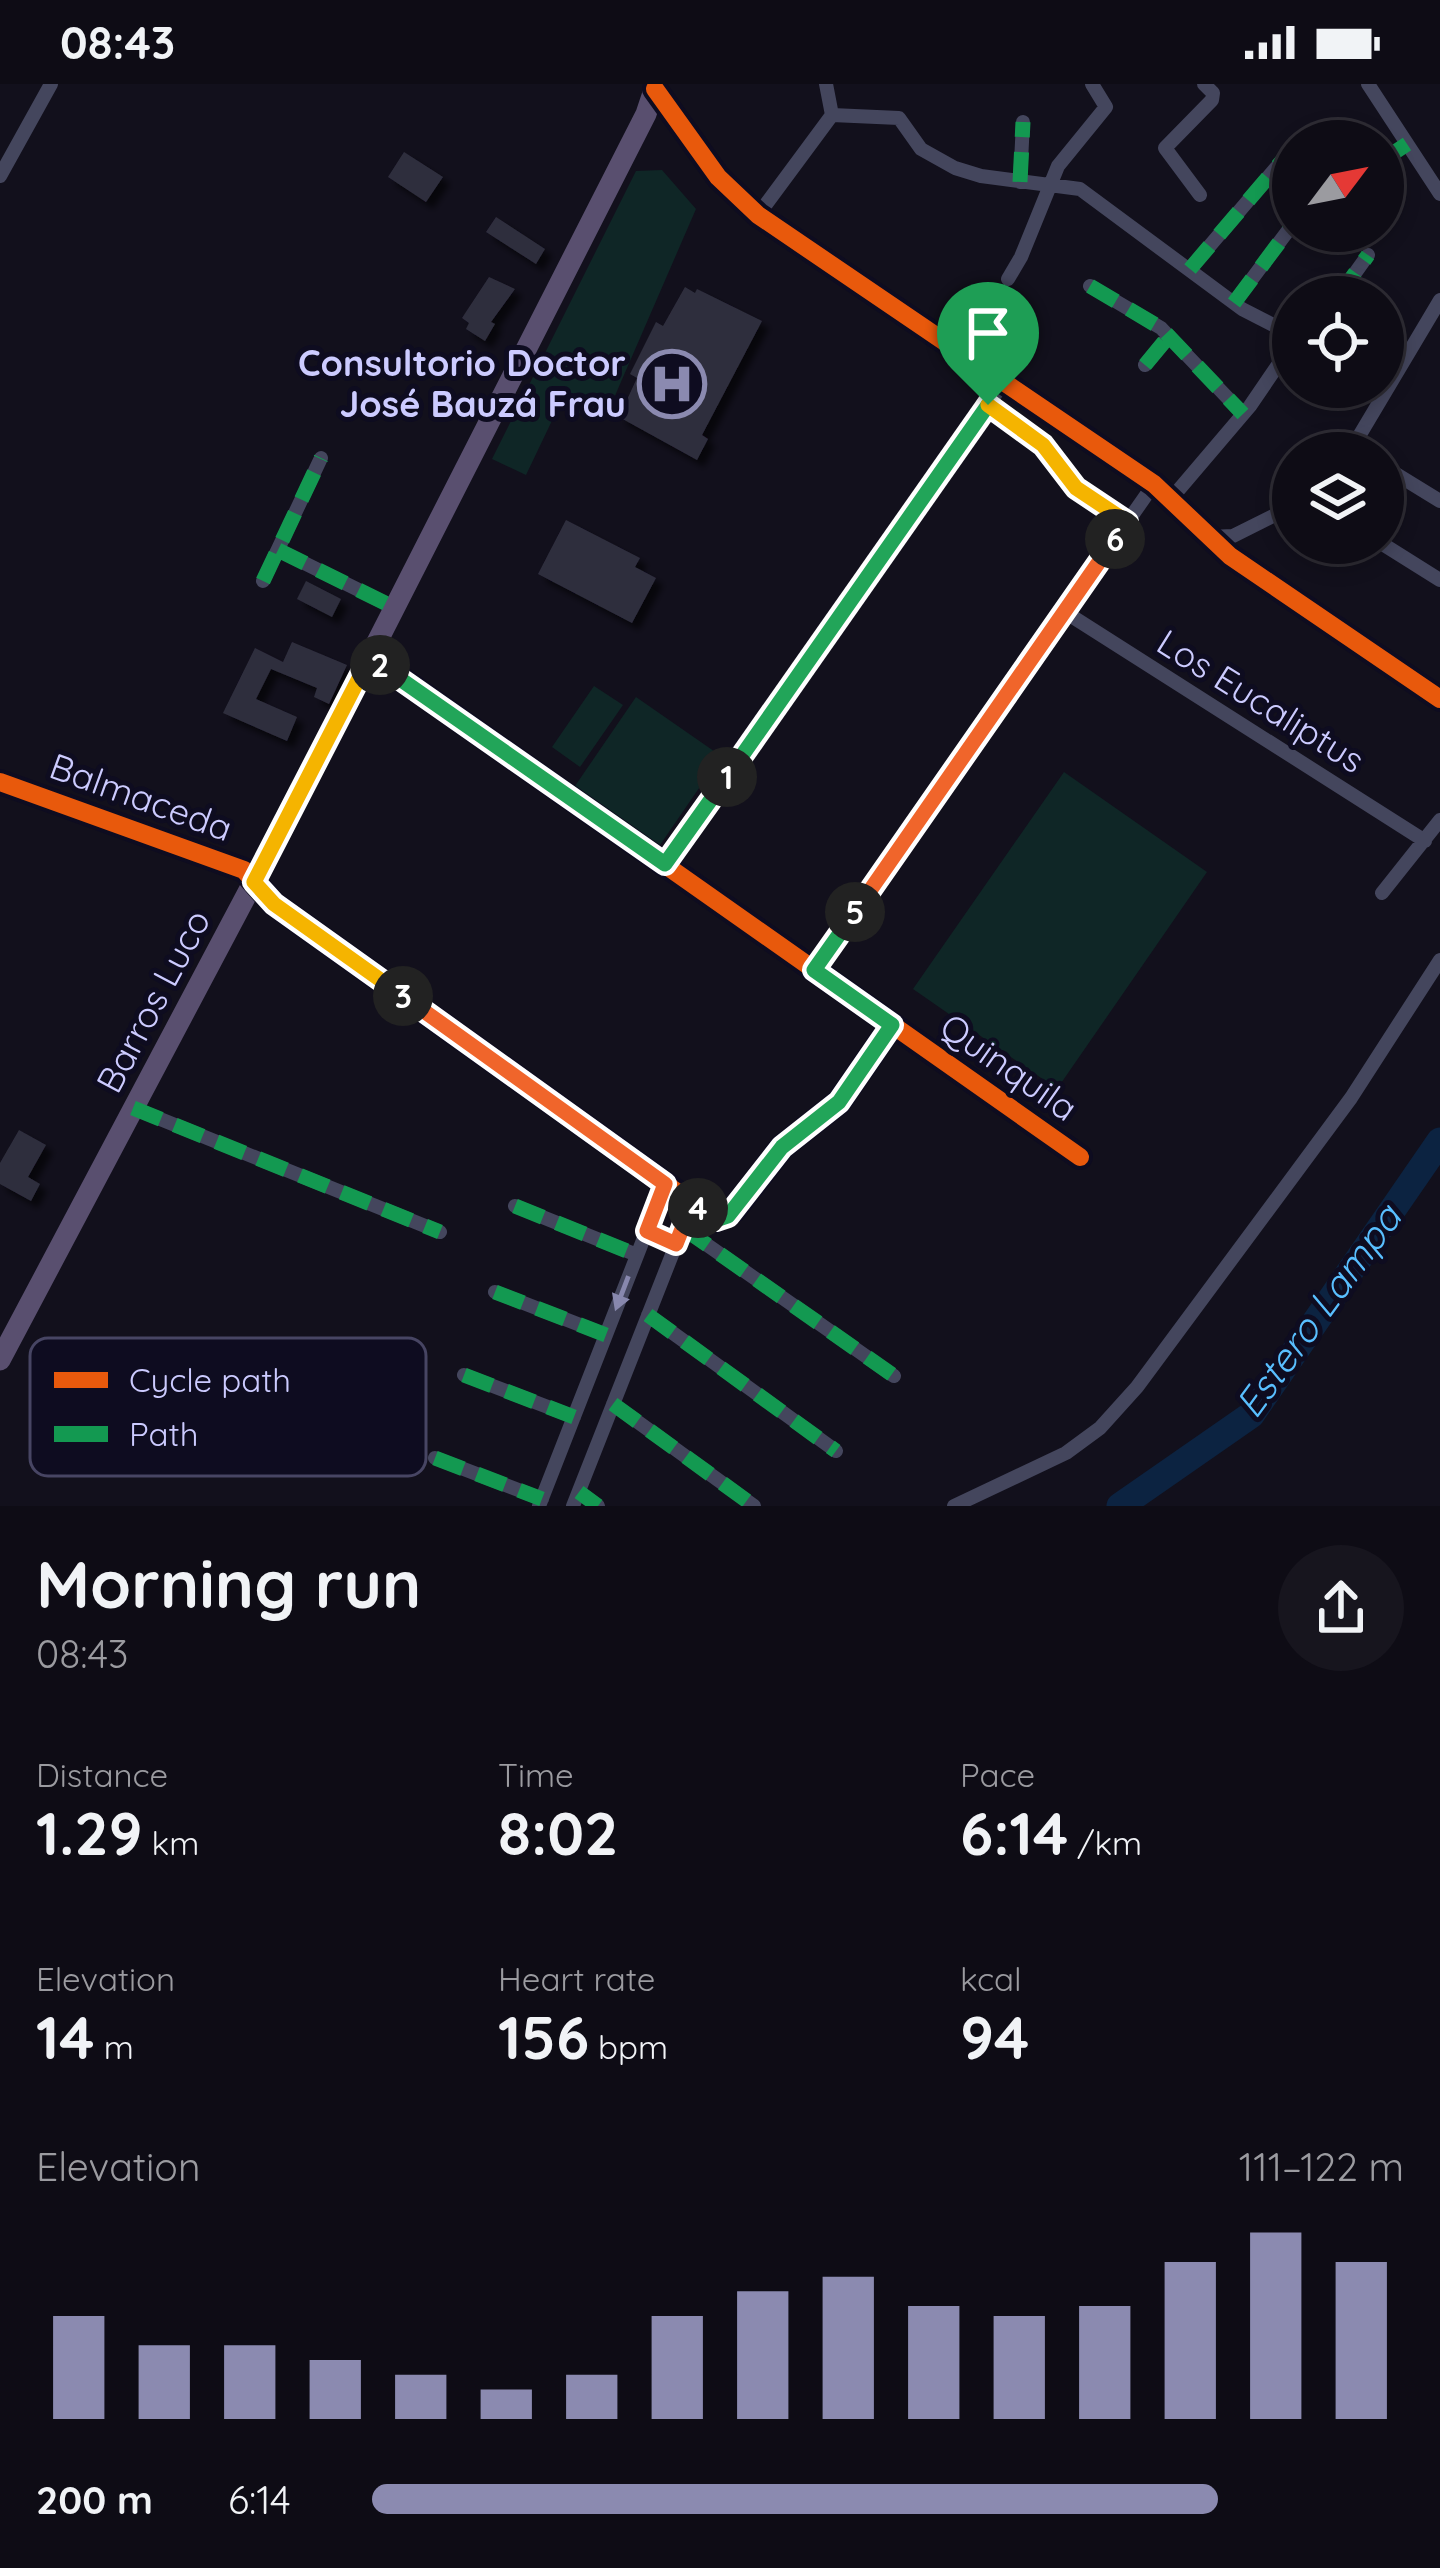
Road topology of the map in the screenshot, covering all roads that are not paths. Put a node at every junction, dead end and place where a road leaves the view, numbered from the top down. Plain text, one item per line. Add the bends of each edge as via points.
1 (51, 84) edge
2 (826, 84) edge
3 (1092, 84) edge
4 (1204, 84) edge
5 (1368, 84) edge
6 (655, 87) edge
7 (832, 115) junction
8 (1023, 122) dead end
9 (1407, 144) junction
10 (1404, 146) edge
11 (1272, 173) edge
12 (0, 176) edge
13 (1020, 182) junction
14 (1048, 185) junction
15 (1440, 194) edge
16 (1200, 195) dead end
17 (758, 215) junction
18 (1272, 252) edge
19 (1368, 255) dead end
20 (1190, 269) junction
21 (1353, 276) edge
22 (1008, 279) dead end
23 (1090, 286) dead end
24 (1440, 300) edge
25 (1234, 303) junction
26 (1272, 326) edge
27 (1169, 336) junction
28 (1145, 365) dead end
29 (1272, 370) edge
30 (1004, 382) junction
31 (988, 405) junction
32 (1243, 414) junction
33 (1366, 432) edge
34 (321, 458) dead end
35 (1404, 479) edge
36 (1154, 484) junction
37 (1170, 500) junction
38 (1440, 501) edge
39 (1272, 516) edge
40 (1127, 522) junction
41 (1209, 537) junction
42 (278, 550) junction
43 (1404, 557) edge
44 (1440, 580) edge
45 (263, 581) dead end
46 (394, 608) junction
47 (1065, 612) junction
48 (370, 657) junction
49 (1440, 699) edge
50 (0, 782) edge
51 (1440, 820) edge
52 (1425, 841) junction
53 (665, 864) junction
54 (254, 882) junction
55 (1382, 893) dead end
56 (1440, 960) edge
57 (814, 970) junction
58 (892, 1025) junction
59 (134, 1108) junction
60 (1080, 1157) dead end
61 (665, 1184) junction
62 (692, 1204) junction
63 (515, 1206) dead end
64 (683, 1228) junction
65 (647, 1231) junction
66 (440, 1232) dead end
67 (676, 1244) junction
68 (637, 1256) junction
69 (495, 1292) dead end
70 (648, 1315) junction
71 (606, 1335) junction
72 (0, 1360) edge
73 (464, 1375) dead end
74 (894, 1376) dead end
75 (613, 1404) junction
76 (574, 1417) junction
77 (836, 1450) dead end
78 (435, 1458) dead end
79 (576, 1499) edge
80 (540, 1503) edge
81 (598, 1506) edge
82 (754, 1506) edge
83 (954, 1506) edge

1 - 12 street
2 - 7 street
3 - 14 street via 1106,107
4 - 16 street via 1212,100 1165,148
5 - 9 street
6 - 17 street via 718,177
6 - 46 main road, Barros Luco
7 - 13 street via 899,118 930,155
7 - 17 street
8 - 13 street
9 - 10 street
9 - 15 street
11 - 20 street
13 - 14 street
14 - 20 street via 1080,189
14 - 22 street
17 - 30 street
18 - 25 street
19 - 21 street
20 - 25 street
23 - 27 street
24 - 33 street
25 - 26 street
27 - 28 street
27 - 32 street
29 - 32 street
30 - 31 street
30 - 36 street
31 - 40 street via 1043,445 1076,488
31 - 53 street
32 - 37 street
34 - 42 street
35 - 38 street
36 - 37 street
36 - 40 street
37 - 41 street
39 - 41 street via 1233,536
40 - 47 street
41 - 49 street
42 - 45 street
42 - 46 street
43 - 44 street
46 - 48 main road, Barros Luco
47 - 52 street, Los Eucaliptus
47 - 57 street
48 - 53 street, Quinquila
48 - 54 main road, Barros Luco
50 - 54 street, Balmaceda via 239,868
51 - 52 street
52 - 55 street
53 - 57 street, Quinquila
54 - 59 main road, Barros Luco
54 - 61 street, Balmaceda
56 - 83 street via 1351,1098 1137,1387 1066,1453
57 - 58 street, Quinquila
58 - 60 street, Quinquila
58 - 62 street, Balmaceda via 839,1102 782,1147 734,1210 720,1220
59 - 66 street
59 - 72 main road, Barros Luco
61 - 62 street, Balmaceda
61 - 65 street
62 - 64 street
63 - 68 street
64 - 67 street
64 - 74 street
65 - 67 street
65 - 68 street
67 - 70 street
68 -> 71 street
69 - 71 street
70 - 75 street
70 - 77 street
71 - 76 street
73 - 76 street
75 - 79 street
75 - 82 street
76 - 80 street
78 - 80 street
79 - 81 street

